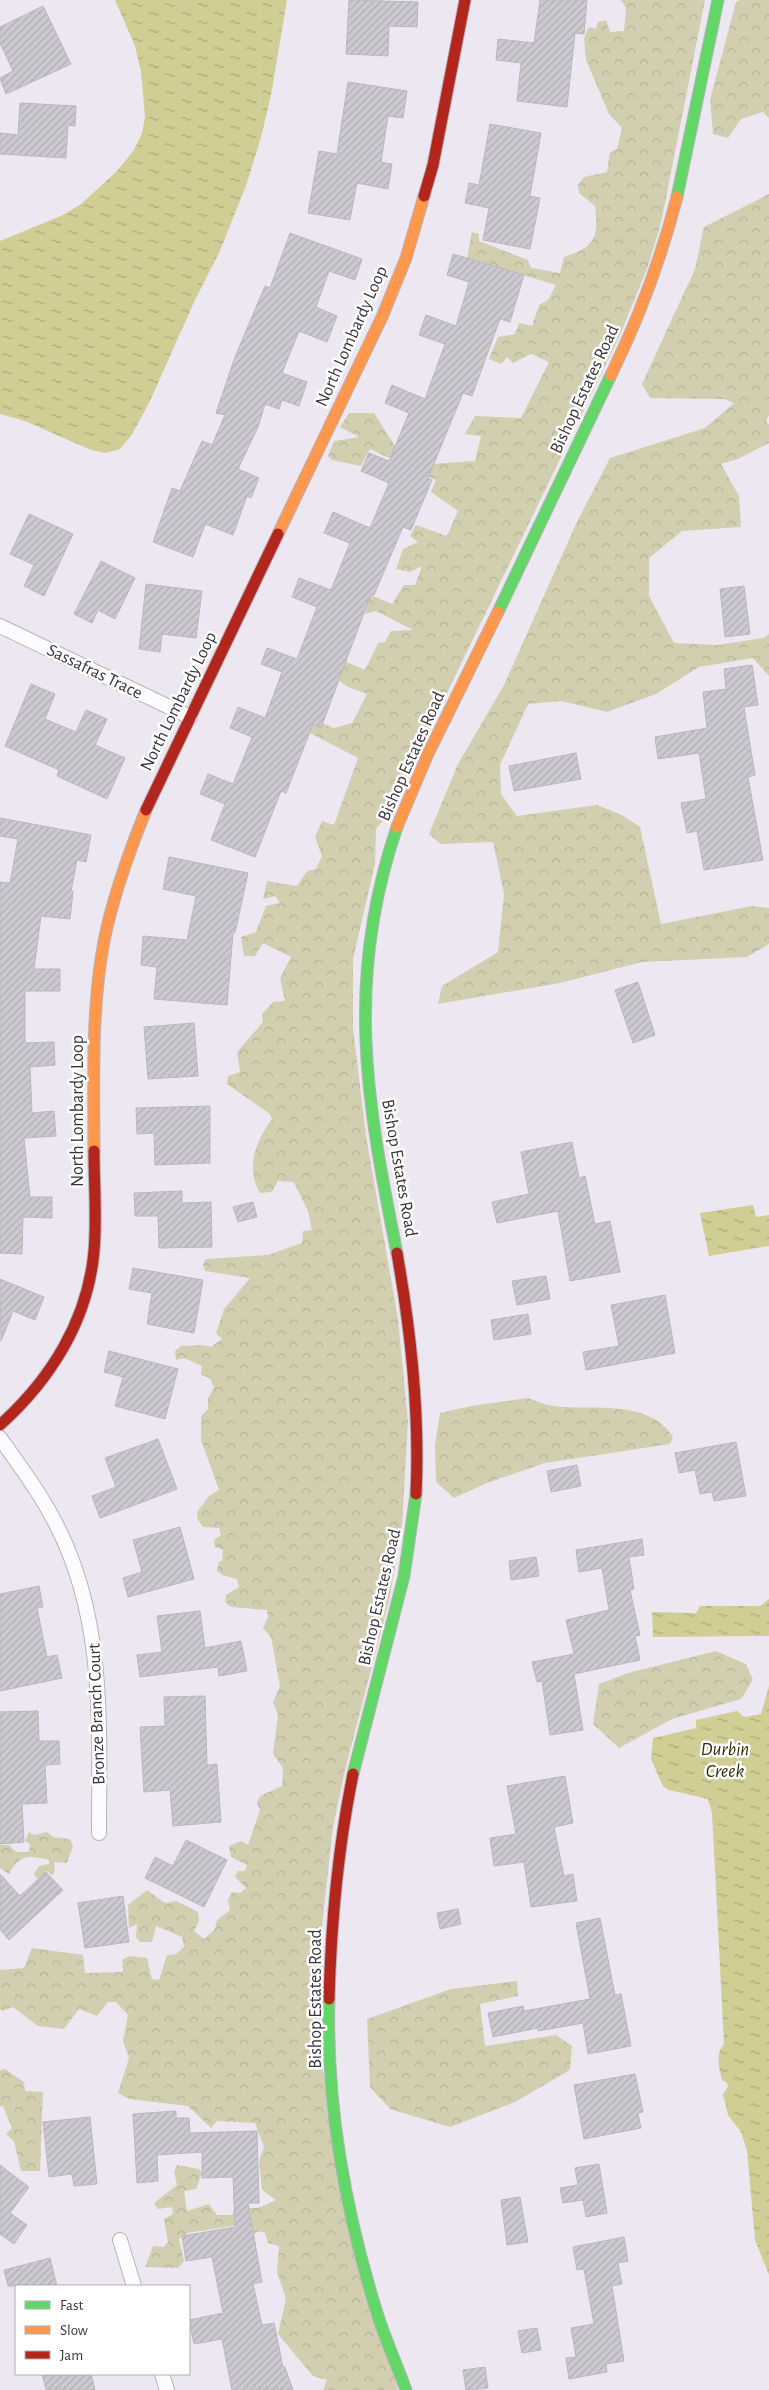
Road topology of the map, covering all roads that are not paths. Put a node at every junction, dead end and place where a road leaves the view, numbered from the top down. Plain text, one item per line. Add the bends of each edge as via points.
1 (465, 0) edge
2 (718, 0) edge
3 (0, 626) edge
4 (190, 717) junction
5 (0, 1425) edge
6 (0, 1438) edge
7 (99, 1833) dead end
8 (120, 2240) dead end
9 (134, 2285) edge
10 (162, 2375) edge
11 (167, 2390) edge
12 (406, 2390) edge

1 - 4 street, North Lombardy Loop via 433,165 406,258 382,317
2 - 12 street, Bishop Estates Road via 664,248 621,354 429,752 400,820 384,870 367,956 364,1028 369,1094 408,1322 417,1401 418,1460 416,1504 405,1577 343,1826 331,1943 329,2026 338,2140 348,2200 377,2316
3 - 4 street, Sassafras Trace
4 - 5 street, North Lombardy Loop via 130,849 104,942 94,1037 94,1251 81,1313 60,1357 42,1384
6 - 7 street, Bronze Branch Court via 57,1525 74,1564 86,1604 98,1682
8 - 9 street
10 - 11 street

